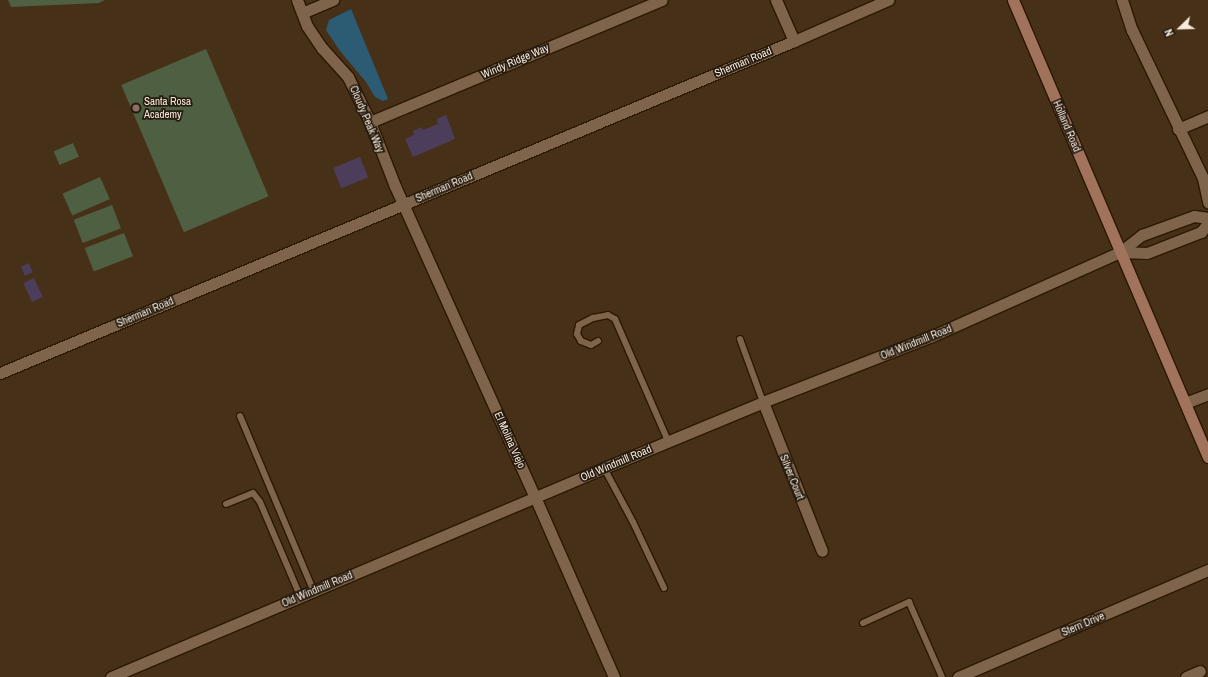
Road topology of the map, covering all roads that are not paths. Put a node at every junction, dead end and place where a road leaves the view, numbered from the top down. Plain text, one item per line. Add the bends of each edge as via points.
1 (297, 0) edge
2 (333, 0) edge
3 (660, 0) edge
4 (776, 0) edge
5 (888, 0) edge
6 (1013, 0) edge
7 (1122, 0) edge
8 (302, 13) junction
9 (794, 41) junction
10 (1208, 116) edge
11 (370, 122) junction
12 (1178, 129) junction
13 (1208, 202) edge
14 (404, 203) junction
15 (1208, 218) edge
16 (1208, 223) edge
17 (1120, 252) junction
18 (740, 339) dead end
19 (598, 341) dead end
20 (0, 373) edge
21 (1208, 394) edge
22 (762, 402) junction
23 (1185, 403) junction
24 (240, 416) dead end
25 (668, 441) junction
26 (1208, 457) edge
27 (604, 468) junction
28 (535, 497) junction
29 (226, 504) dead end
30 (822, 551) dead end
31 (1208, 570) edge
32 (664, 588) dead end
33 (313, 590) junction
34 (300, 596) junction
35 (863, 623) dead end
36 (1200, 671) dead end
37 (111, 677) edge
38 (614, 677) edge
39 (942, 677) edge
40 (958, 677) edge
41 (1186, 677) edge

1 - 8 street, Cloudy Peak Way
2 - 8 street
3 - 11 street, Windy Ridge Way
4 - 9 street
5 - 9 street, Sherman Road
6 - 17 main road, Holland Road
7 - 12 street via 1132,30
8 - 11 street, Cloudy Peak Way via 322,48 348,77
9 - 14 street, Sherman Road
10 - 12 street
11 - 14 street, Cloudy Peak Way via 379,149
12 - 13 street via 1203,178
14 - 20 street, Sherman Road
14 - 28 street, El Molina Viejo
15 - 17 street via 1194,216 1142,235
16 - 17 street via 1200,232 1148,253
17 - 22 street, Old Windmill Road via 930,337
17 - 23 main road, Holland Road
18 - 22 lane
19 - 25 lane via 590,345 581,341 577,334 579,325 593,318 608,315 615,319
21 - 23 street
22 - 25 street, Old Windmill Road
22 - 30 street, Silver Court
23 - 26 main road, Holland Road
24 - 33 lane
25 - 27 street, Old Windmill Road
27 - 28 street, Old Windmill Road
27 - 32 lane
28 - 33 street, Old Windmill Road
28 - 38 street, El Molina Viejo
29 - 34 lane via 253,493 260,502
31 - 40 street, Stern Drive
33 - 34 street, Old Windmill Road
34 - 37 street, Old Windmill Road
35 - 39 lane via 909,602
36 - 41 street

